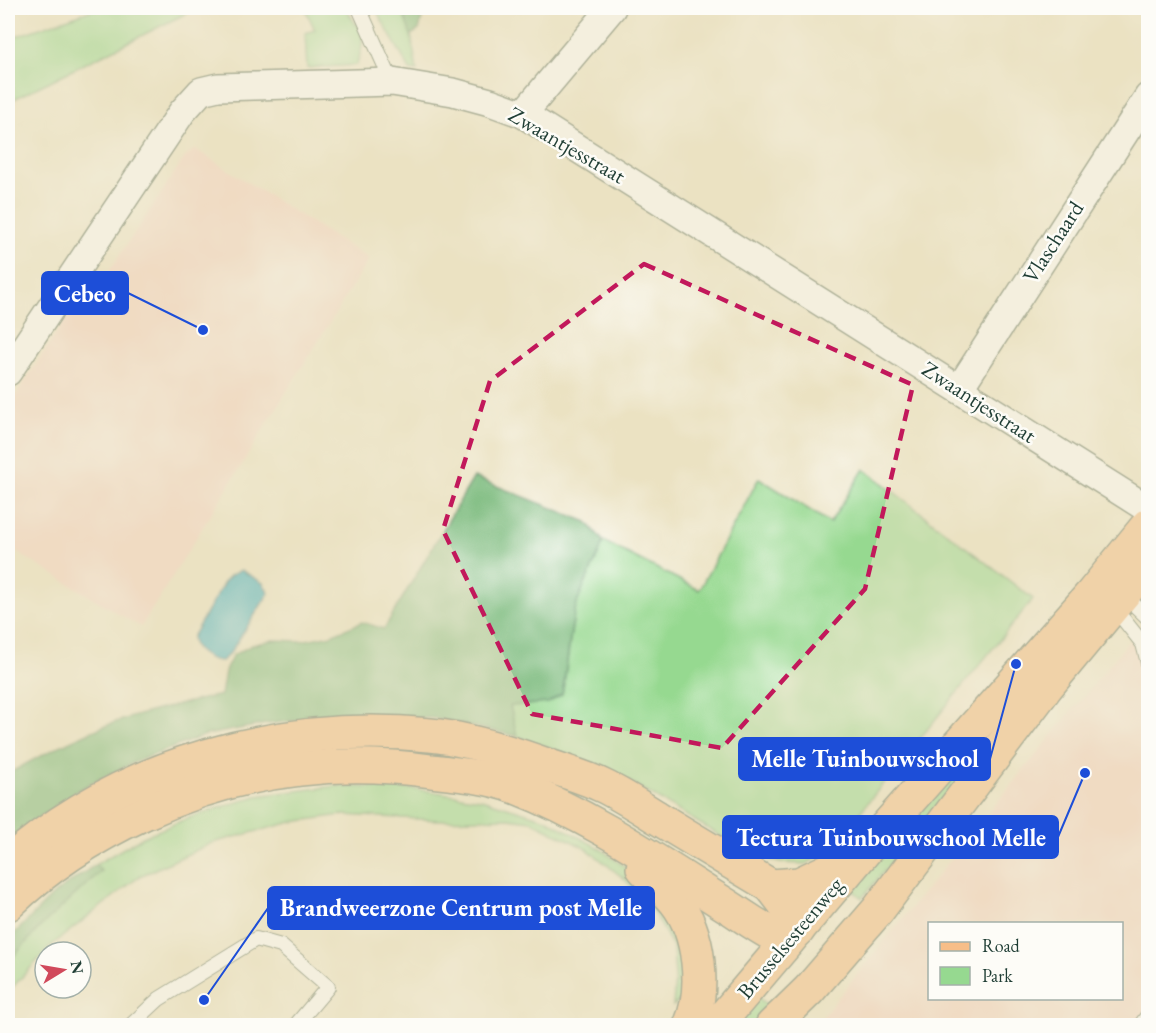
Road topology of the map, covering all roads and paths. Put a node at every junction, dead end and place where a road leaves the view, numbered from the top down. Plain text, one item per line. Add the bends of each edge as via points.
1 (359, 8) edge
2 (612, 8) edge
3 (393, 82) junction
4 (1149, 97) edge
5 (523, 114) junction
6 (8, 372) edge
7 (959, 389) junction
8 (1149, 509) edge
9 (1149, 525) edge
10 (1149, 564) edge
11 (1110, 598) junction
12 (1149, 618) edge
13 (1149, 663) edge
14 (611, 833) junction
15 (861, 855) junction
16 (8, 863) edge
17 (771, 886) junction
18 (8, 904) edge
19 (878, 910) junction
20 (796, 938) junction
21 (1149, 1016) edge
22 (773, 1025) edge
23 (130, 1026) edge
24 (295, 1026) edge
25 (690, 1026) edge
26 (716, 1026) edge
27 (1140, 1026) edge

1 - 3 lane
2 - 5 street
3 - 5 street, Zwaantjesstraat via 453,92
3 - 6 street, Zwaantjesstraat via 218,87 201,91 182,112
4 - 7 street, Vlaschaard
5 - 7 street, Zwaantjesstraat
7 - 8 street, Zwaantjesstraat
9 - 11 main road, Brusselsesteenweg
10 - 11 main road, Brusselsesteenweg
11 - 12 lane
11 - 13 lane via 1143,644
11 - 15 main road, Brusselsesteenweg
11 - 19 main road, Brusselsesteenweg
14 - 18 main road via 514,787 464,775 396,766 298,769 244,778 169,802 96,838 30,883
14 - 20 main road
14 - 25 main road via 676,903 693,934 700,974
15 - 17 main road via 800,884
15 - 20 main road, Brusselsesteenweg
16 - 17 main road via 87,805 145,778 211,754 343,732 430,735 513,752 603,785
17 - 20 main road via 784,903
19 - 20 main road via 831,934
19 - 22 main road, Brusselsesteenweg
20 - 22 main road via 798,976
20 - 26 main road, Brusselsesteenweg
21 - 27 lane
23 - 24 lane via 159,999 256,939 281,946 328,987

